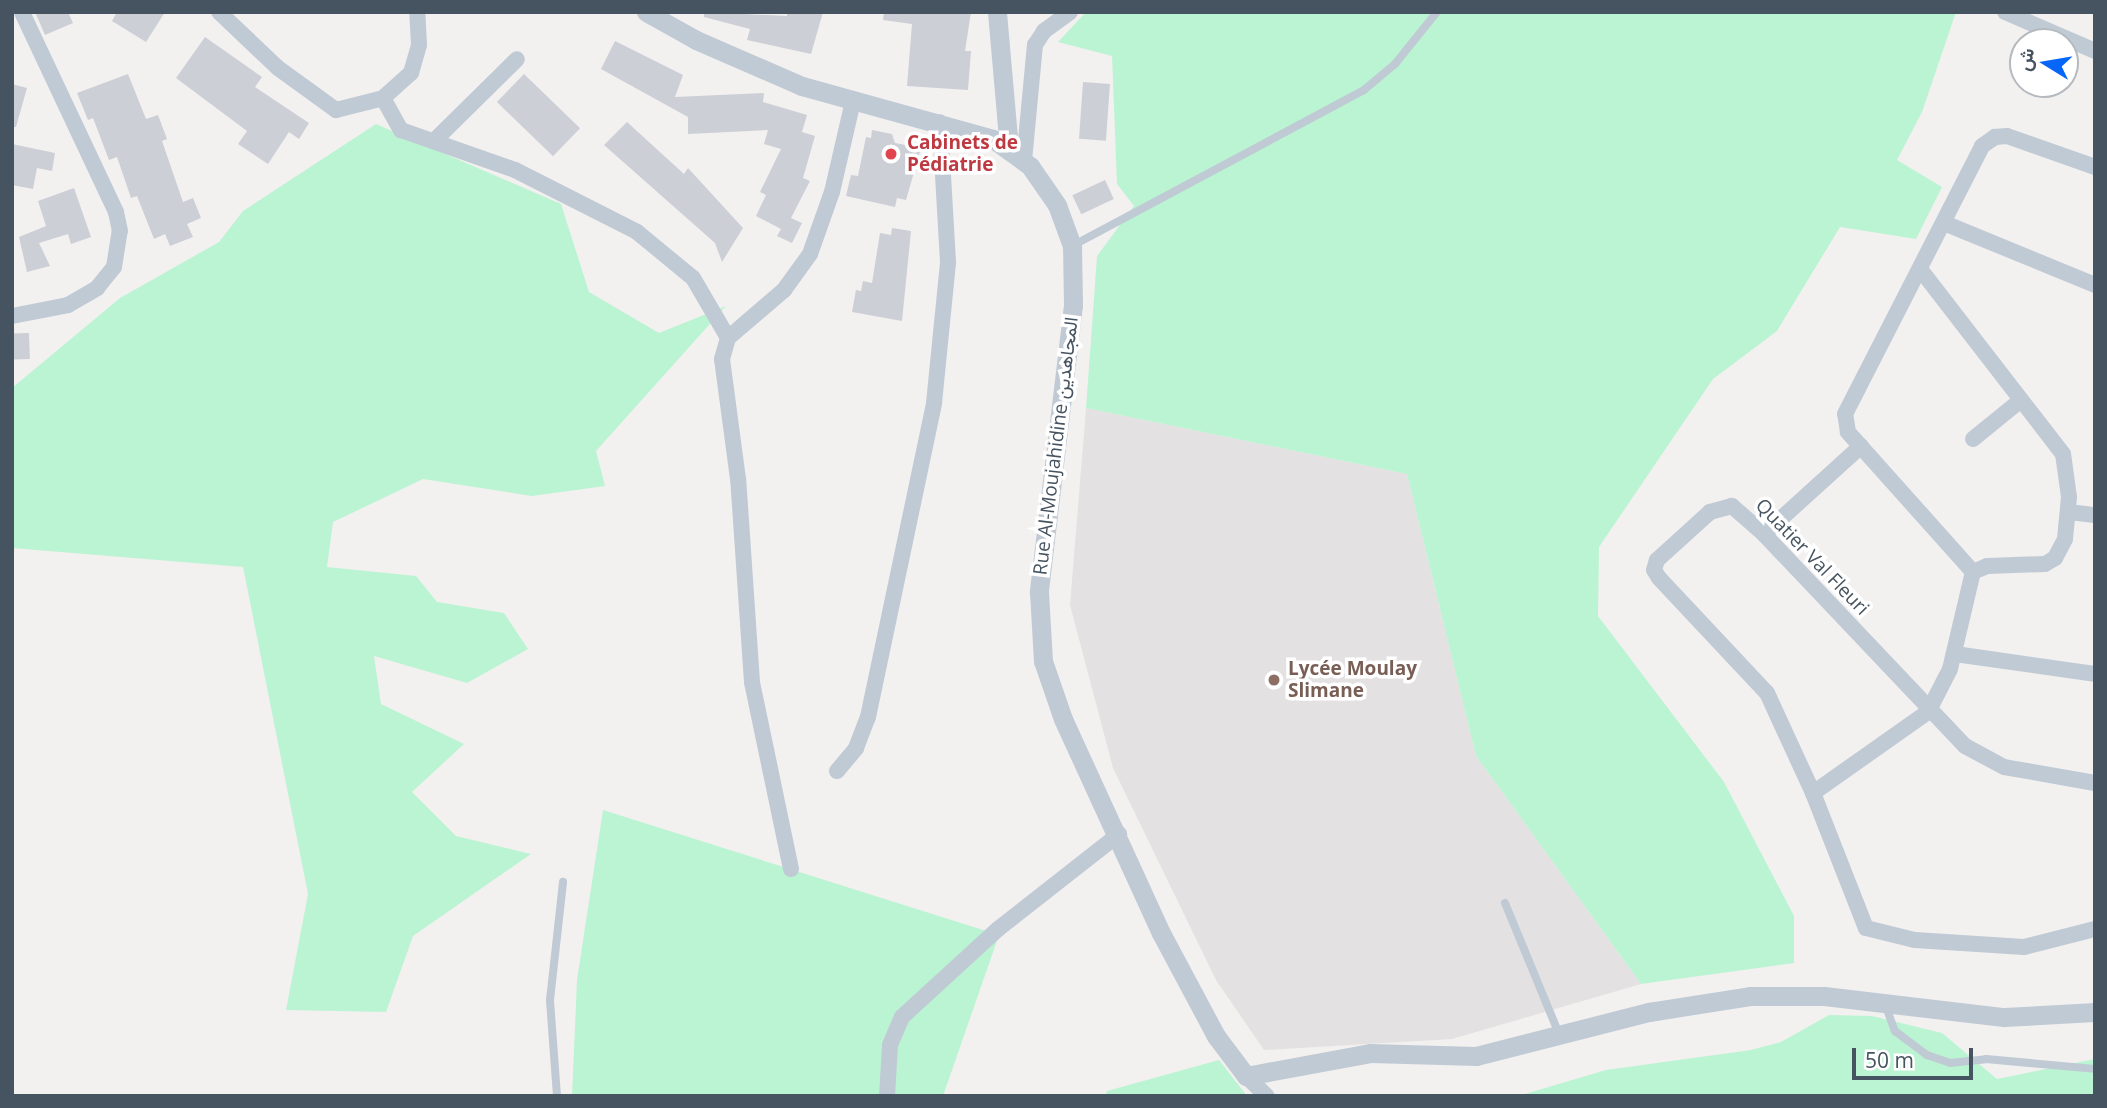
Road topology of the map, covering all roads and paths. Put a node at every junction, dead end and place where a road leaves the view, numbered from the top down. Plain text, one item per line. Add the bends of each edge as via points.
1 (22, 12) edge
2 (219, 12) edge
3 (416, 12) edge
4 (646, 12) edge
5 (997, 12) edge
6 (1070, 12) edge
7 (1437, 12) edge
8 (2005, 12) edge
9 (669, 18) edge
10 (2095, 51) edge
11 (517, 59) dead end
12 (383, 98) junction
13 (853, 101) junction
14 (940, 122) junction
15 (435, 140) junction
16 (1017, 156) junction
17 (2095, 167) edge
18 (1944, 223) junction
19 (1072, 246) junction
20 (1921, 270) junction
21 (2095, 285) edge
22 (12, 316) edge
23 (728, 338) junction
24 (2021, 400) junction
25 (1973, 439) dead end
26 (1861, 446) junction
27 (2069, 512) junction
28 (2095, 515) edge
29 (1765, 534) junction
30 (1973, 572) junction
31 (1955, 654) junction
32 (2095, 674) edge
33 (1928, 712) junction
34 (836, 771) dead end
35 (2095, 783) edge
36 (1813, 793) junction
37 (1119, 834) junction
38 (791, 869) dead end
39 (563, 882) dead end
40 (1505, 904) dead end
41 (2095, 929) edge
42 (1885, 1004) junction
43 (2095, 1012) edge
44 (1559, 1034) junction
45 (2095, 1069) edge
46 (1246, 1076) junction
47 (557, 1096) edge
48 (887, 1096) edge
49 (1267, 1096) edge

1 - 22 street via 116,212 120,231 114,267 97,288 68,305
2 - 12 street via 327,107 348,108
3 - 12 street via 416,63
4 - 9 street, Rue Al-Moujahidine المجاهدين
5 - 16 street
6 - 16 street via 1044,31 1035,45
7 - 19 lane via 1395,64 1364,90
8 - 10 street
9 - 13 street, Rue Al-Moujahidine المجاهدين via 803,86
11 - 15 street
12 - 15 street via 401,130
13 - 14 street, Rue Al-Moujahidine المجاهدين
13 - 23 street via 832,192 802,269
14 - 16 street, Rue Al-Moujahidine المجاهدين via 993,139
14 - 34 street via 948,262 934,403 868,718 856,748
15 - 23 street via 558,189 637,232 693,278
16 - 19 street, Rue Al-Moujahidine المجاهدين via 1053,198
17 - 18 street via 2019,139 1995,137 1976,153
18 - 20 street
18 - 21 street
19 - 37 street, Rue Al-Moujahidine المجاهدين via 1072,316 1039,592 1039,640 1063,719
20 - 24 street
20 - 26 street via 1847,408 1845,426
23 - 38 street via 723,373 738,479 752,682
24 - 25 street
24 - 27 street via 2065,459
26 - 29 street
26 - 30 street
27 - 28 street
27 - 30 street via 2062,547 2050,561 2034,566 1987,566
29 - 33 street, Quatier Val Fleuri
29 - 36 street, Quatier Val Fleuri via 1736,509 1722,507 1662,553 1654,570 1759,682
30 - 31 street
31 - 32 street
31 - 33 street
33 - 35 street, Quatier Val Fleuri via 1965,746 1998,765
33 - 36 street
36 - 41 street, Quatier Val Fleuri via 1864,926 1874,933 2024,947
37 - 46 street, Rue Al-Moujahidine المجاهدين via 1183,978
37 - 48 street via 998,929 902,1017 890,1045
39 - 47 lane via 550,1000
40 - 44 lane
42 - 43 street via 2004,1017
42 - 44 street via 1824,996 1750,996 1649,1012
42 - 45 lane via 1895,1031 1927,1055 1950,1063 1986,1059
44 - 46 street via 1476,1056 1370,1053
46 - 49 street, Rue Al-Moujahidine المجاهدين

